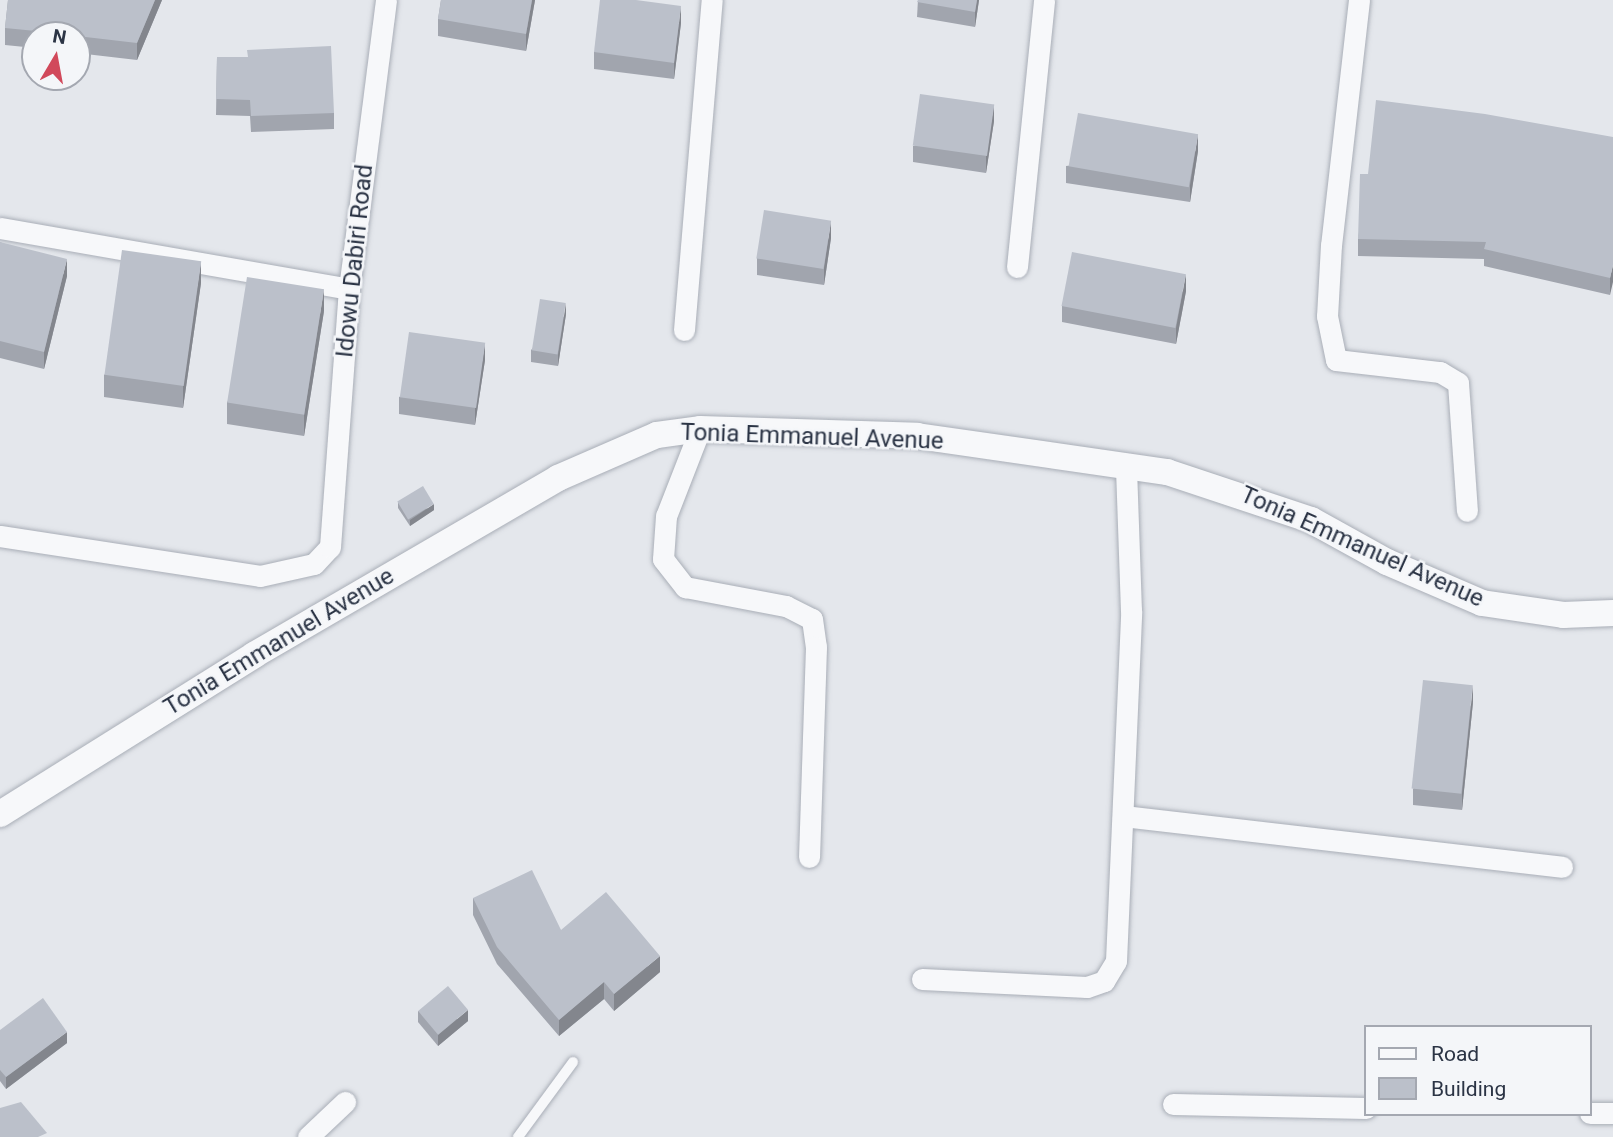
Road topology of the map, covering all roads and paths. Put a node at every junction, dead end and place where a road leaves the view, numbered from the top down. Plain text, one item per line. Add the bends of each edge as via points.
1 (386, 0) edge
2 (712, 0) edge
3 (1044, 0) edge
4 (1359, 0) edge
5 (0, 228) edge
6 (1017, 267) dead end
7 (349, 289) junction
8 (684, 330) dead end
9 (700, 429) junction
10 (1126, 467) junction
11 (1467, 511) dead end
12 (0, 536) edge
13 (1613, 613) edge
14 (0, 814) edge
15 (1123, 816) junction
16 (809, 857) dead end
17 (1562, 867) dead end
18 (922, 979) dead end
19 (573, 1062) dead end
20 (345, 1102) dead end
21 (1173, 1104) dead end
22 (1364, 1108) edge
23 (1592, 1113) edge
24 (1613, 1113) edge
25 (308, 1137) edge
26 (518, 1137) edge

1 - 7 street, Idowu Dabiri Road
2 - 8 street
3 - 6 street
4 - 11 street via 1327,316 1336,360 1440,372 1458,383
5 - 7 street
7 - 12 street, Idowu Dabiri Road via 335,523 330,547 314,564 260,576
9 - 10 street, Tonia Emmanuel Avenue via 917,436
9 - 14 street, Tonia Emmanuel Avenue via 657,435 558,478 254,655
9 - 16 street via 666,516 663,559 685,587 786,606 812,619 816,648
10 - 13 street, Tonia Emmanuel Avenue via 1167,472 1256,498 1482,603 1563,615
10 - 15 street via 1131,611
15 - 17 street
15 - 18 street via 1116,961 1104,981 1087,987
19 - 26 lane
20 - 25 street
21 - 22 street
23 - 24 street

